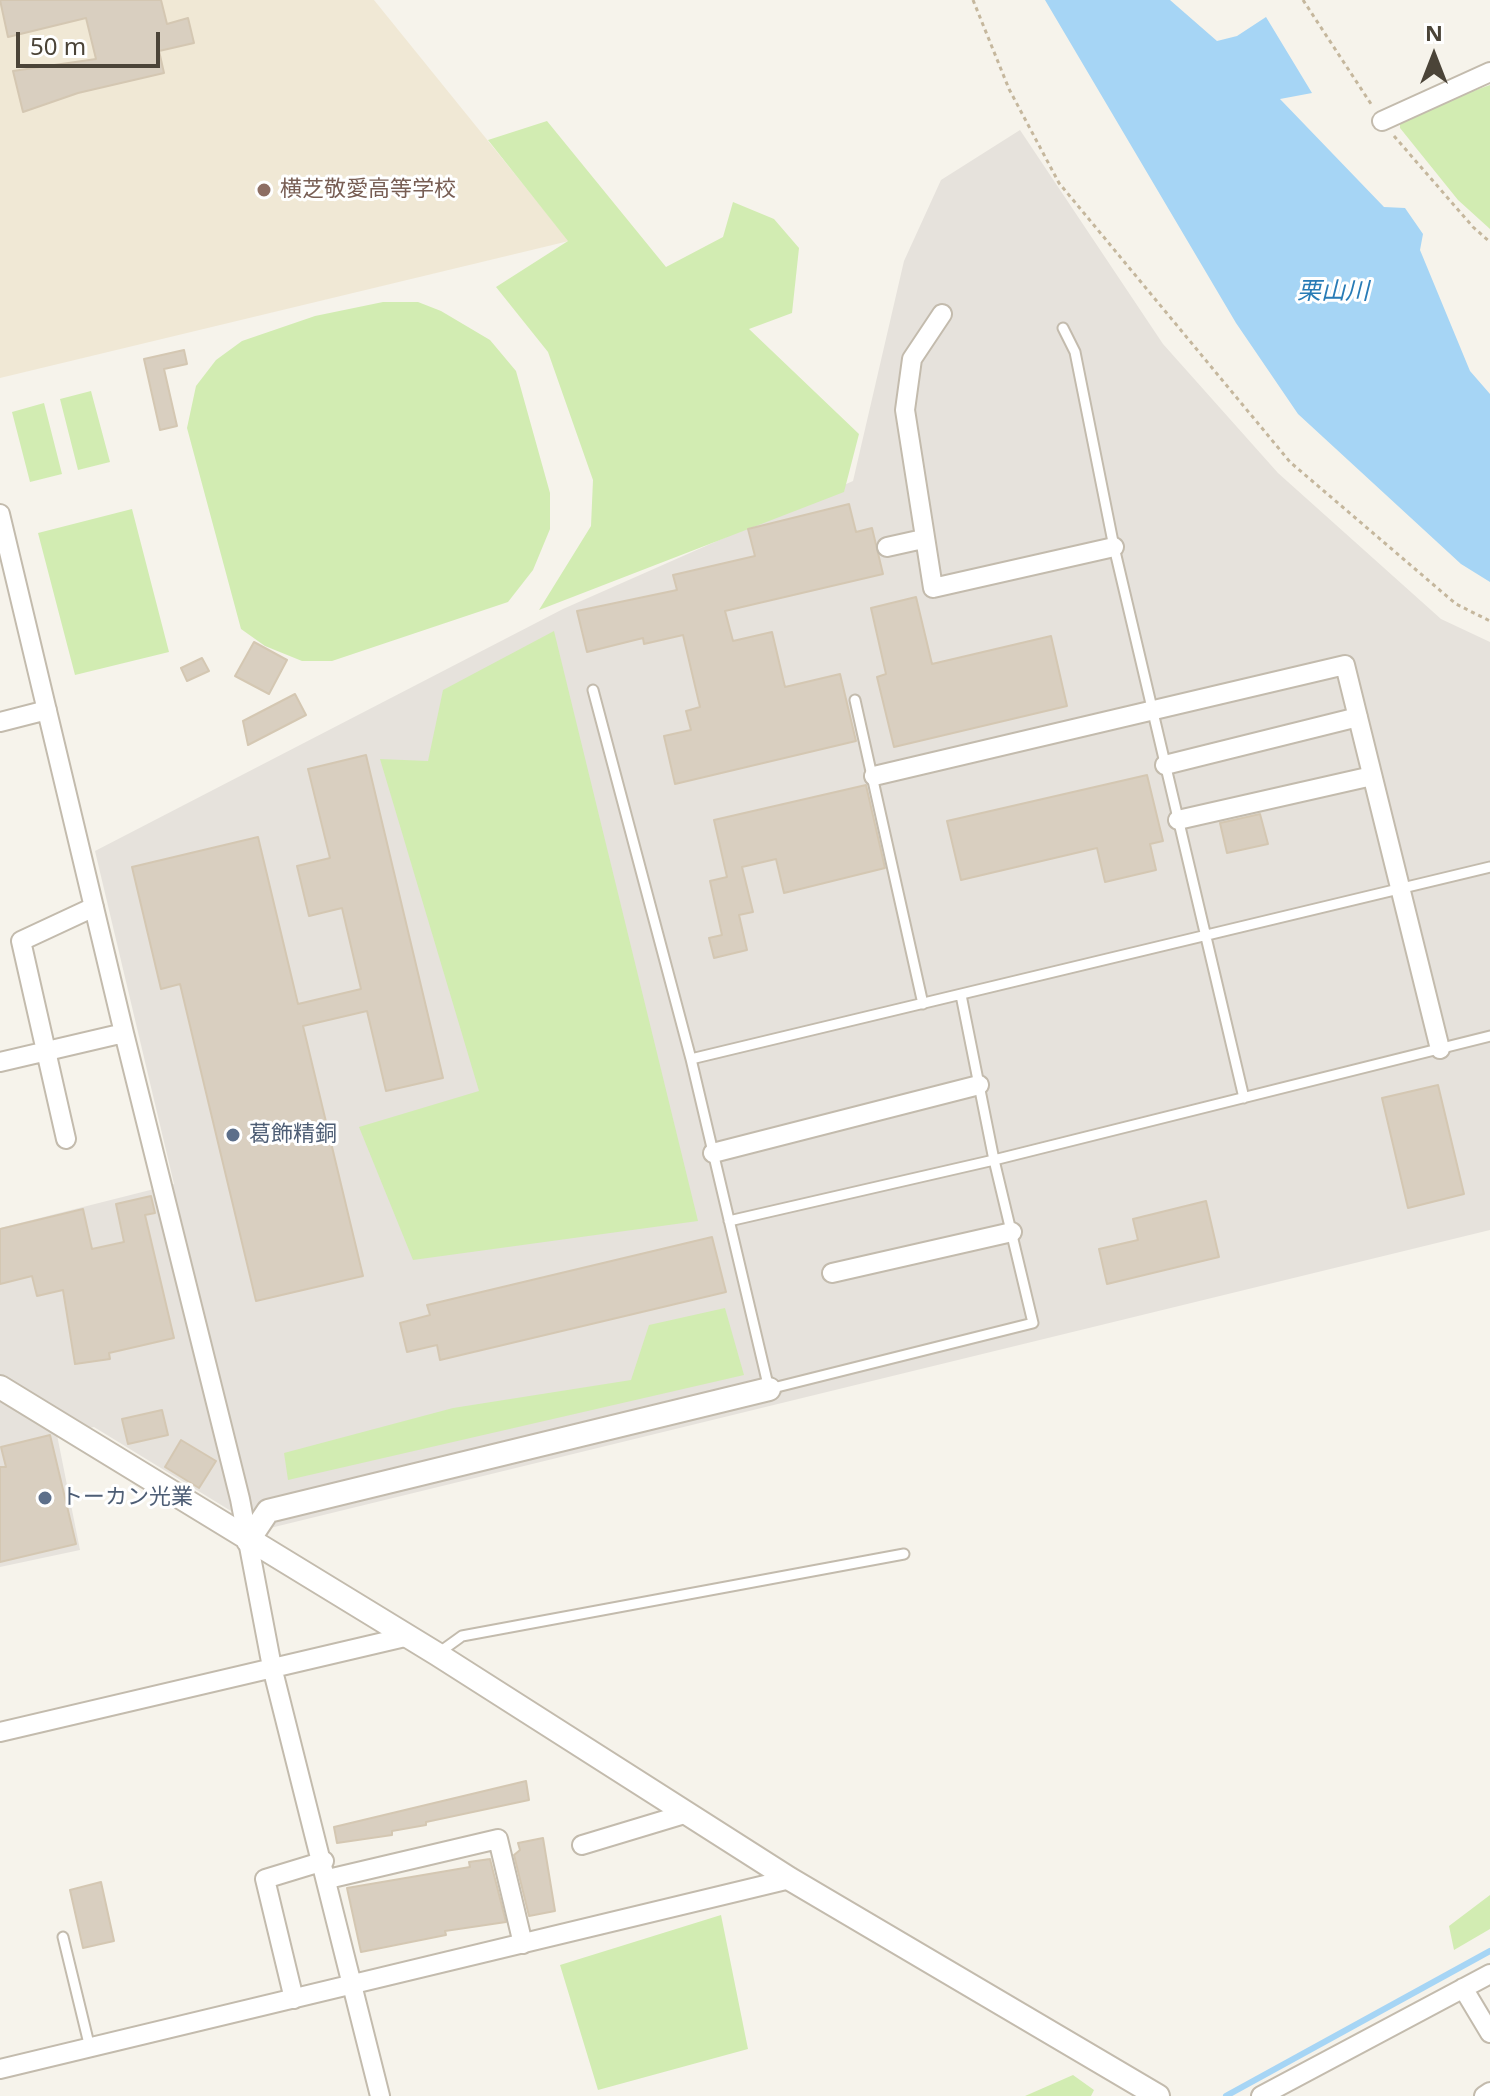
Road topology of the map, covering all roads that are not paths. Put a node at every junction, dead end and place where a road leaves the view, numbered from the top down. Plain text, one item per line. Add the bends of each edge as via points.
1 (1490, 72) edge
2 (1382, 121) dead end
3 (942, 314) dead end
4 (1063, 328) dead end
5 (0, 514) edge
6 (923, 539) junction
7 (887, 547) dead end
8 (1114, 547) junction
9 (593, 690) dead end
10 (855, 700) dead end
11 (1152, 708) junction
12 (47, 710) junction
13 (1358, 717) junction
14 (0, 722) edge
15 (1165, 765) junction
16 (874, 776) junction
17 (1372, 776) junction
18 (1178, 820) junction
19 (1490, 867) edge
20 (1400, 889) junction
21 (94, 907) junction
22 (1205, 936) junction
23 (961, 995) junction
24 (923, 1004) junction
25 (124, 1033) junction
26 (1490, 1036) edge
27 (1440, 1049) junction
28 (46, 1052) junction
29 (691, 1059) junction
30 (0, 1062) edge
31 (979, 1085) junction
32 (1244, 1098) junction
33 (66, 1139) dead end
34 (713, 1153) junction
35 (994, 1160) junction
36 (729, 1221) junction
37 (1012, 1232) junction
38 (832, 1273) dead end
39 (0, 1387) edge
40 (769, 1389) junction
41 (248, 1541) junction
42 (904, 1554) dead end
43 (405, 1637) junction
44 (437, 1654) junction
45 (272, 1667) junction
46 (0, 1732) edge
47 (688, 1813) junction
48 (582, 1845) dead end
49 (326, 1870) junction
50 (790, 1879) junction
51 (63, 1937) dead end
52 (523, 1944) junction
53 (1490, 1974) edge
54 (355, 1985) junction
55 (1463, 1988) junction
56 (294, 1999) junction
57 (1490, 2033) edge
58 (90, 2048) junction
59 (0, 2069) edge
60 (1490, 2092) edge
61 (380, 2096) edge
62 (1158, 2096) edge
63 (1261, 2096) edge
64 (1484, 2096) edge

1 - 2 street
3 - 6 street via 912,359 905,410
4 - 8 lane via 1075,352
5 - 12 street
6 - 7 street
6 - 8 street via 933,588
8 - 11 lane
9 - 29 lane
10 - 16 lane
11 - 13 street via 1345,665
11 - 15 lane
11 - 16 street
12 - 14 street
12 - 21 street
13 - 15 street
13 - 17 street
15 - 18 lane
16 - 24 lane
17 - 18 street
17 - 20 street
18 - 22 lane
19 - 20 lane
20 - 22 lane
20 - 27 street
21 - 25 street
21 - 28 street via 21,941
22 - 23 lane
22 - 32 lane
23 - 24 lane
23 - 31 lane
24 - 29 lane
25 - 28 street
25 - 41 street
26 - 27 lane
27 - 32 lane
28 - 30 street
28 - 33 street
29 - 34 lane
31 - 34 street
31 - 35 lane
32 - 35 lane
34 - 36 lane
35 - 36 lane
35 - 37 lane
36 - 40 lane
37 - 38 street
37 - 40 lane via 1033,1323
39 - 41 street
40 - 41 street via 268,1511
41 - 43 street
41 - 45 street
42 - 44 lane via 462,1636
43 - 44 street
43 - 45 street
44 - 47 street
45 - 46 street
45 - 49 street
47 - 48 street
47 - 50 street
49 - 52 street via 498,1839
49 - 54 street
49 - 56 street via 265,1879
50 - 52 street
50 - 62 street
51 - 58 lane
52 - 54 street
53 - 55 street
54 - 56 street
54 - 61 street
55 - 57 street
55 - 63 street
56 - 58 street
58 - 59 street
60 - 64 street

